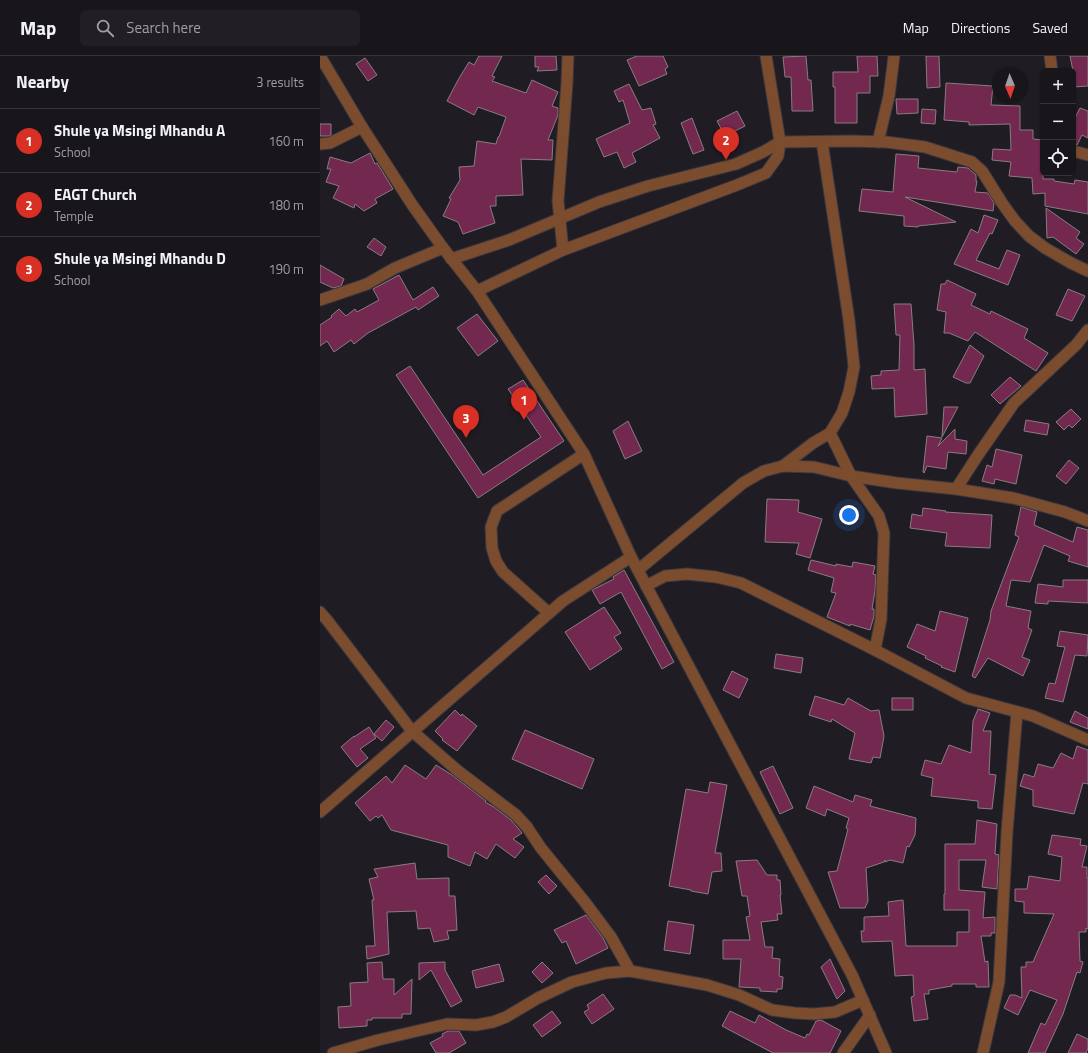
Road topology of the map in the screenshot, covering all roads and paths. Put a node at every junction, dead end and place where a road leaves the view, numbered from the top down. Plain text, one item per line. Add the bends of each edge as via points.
1 (320, 56) edge
2 (568, 56) edge
3 (766, 56) edge
4 (894, 56) edge
5 (1050, 56) edge
6 (1052, 68) edge
7 (362, 127) junction
8 (780, 142) junction
9 (822, 142) junction
10 (878, 142) junction
11 (320, 144) edge
12 (1076, 152) edge
13 (1088, 155) edge
14 (560, 218) junction
15 (443, 248) junction
16 (563, 250) junction
17 (451, 259) junction
18 (1088, 271) edge
19 (477, 291) junction
20 (320, 300) edge
21 (1088, 330) edge
22 (830, 433) junction
23 (584, 454) junction
24 (782, 466) junction
25 (851, 476) junction
26 (956, 489) junction
27 (1088, 521) edge
28 (631, 557) junction
29 (638, 570) junction
30 (646, 586) junction
31 (320, 612) edge
32 (549, 613) junction
33 (875, 650) junction
34 (1017, 712) junction
35 (412, 731) junction
36 (1088, 740) edge
37 (320, 812) edge
38 (630, 971) junction
39 (863, 1000) junction
40 (870, 1015) junction
41 (333, 1053) edge
42 (843, 1053) edge
43 (886, 1053) edge
44 (983, 1053) edge

1 - 7 street
2 - 14 street via 558,201
3 - 8 street
4 - 10 street via 889,96
5 - 6 street
7 - 11 street via 330,143
7 - 15 street
8 - 9 street
8 - 14 street via 736,164 648,186
8 - 16 street via 778,156 766,173
9 - 10 street
9 - 22 street via 854,367 842,413
10 - 18 street via 925,148 972,162 982,171 1015,222 1029,236 1070,263
12 - 13 street
14 - 16 street
14 - 17 street via 509,240
15 - 17 street
15 - 20 street via 394,268 367,284
16 - 19 street
17 - 19 street
19 - 23 street
21 - 26 street via 1076,345 1014,403
22 - 24 street
22 - 25 street
23 - 28 street
23 - 32 street via 497,511 491,527 492,548 503,572
24 - 25 street via 814,467
24 - 29 street via 764,471 743,483
25 - 26 street
25 - 33 street via 879,516 884,533 881,619
26 - 27 street via 1013,498
28 - 29 street
28 - 32 street via 563,601
29 - 30 street
30 - 33 street via 665,576 687,574 741,583
30 - 39 street
31 - 35 street
32 - 35 street
33 - 34 street via 966,698
34 - 36 street via 1033,716
34 - 44 street via 999,982
35 - 37 street
35 - 38 street via 527,826 541,848 611,937
38 - 39 street via 707,985 739,995 772,1010 787,1012 836,1012
38 - 41 street via 606,973 572,982 493,1022 476,1025 447,1024
39 - 40 street
40 - 42 street
40 - 43 street

